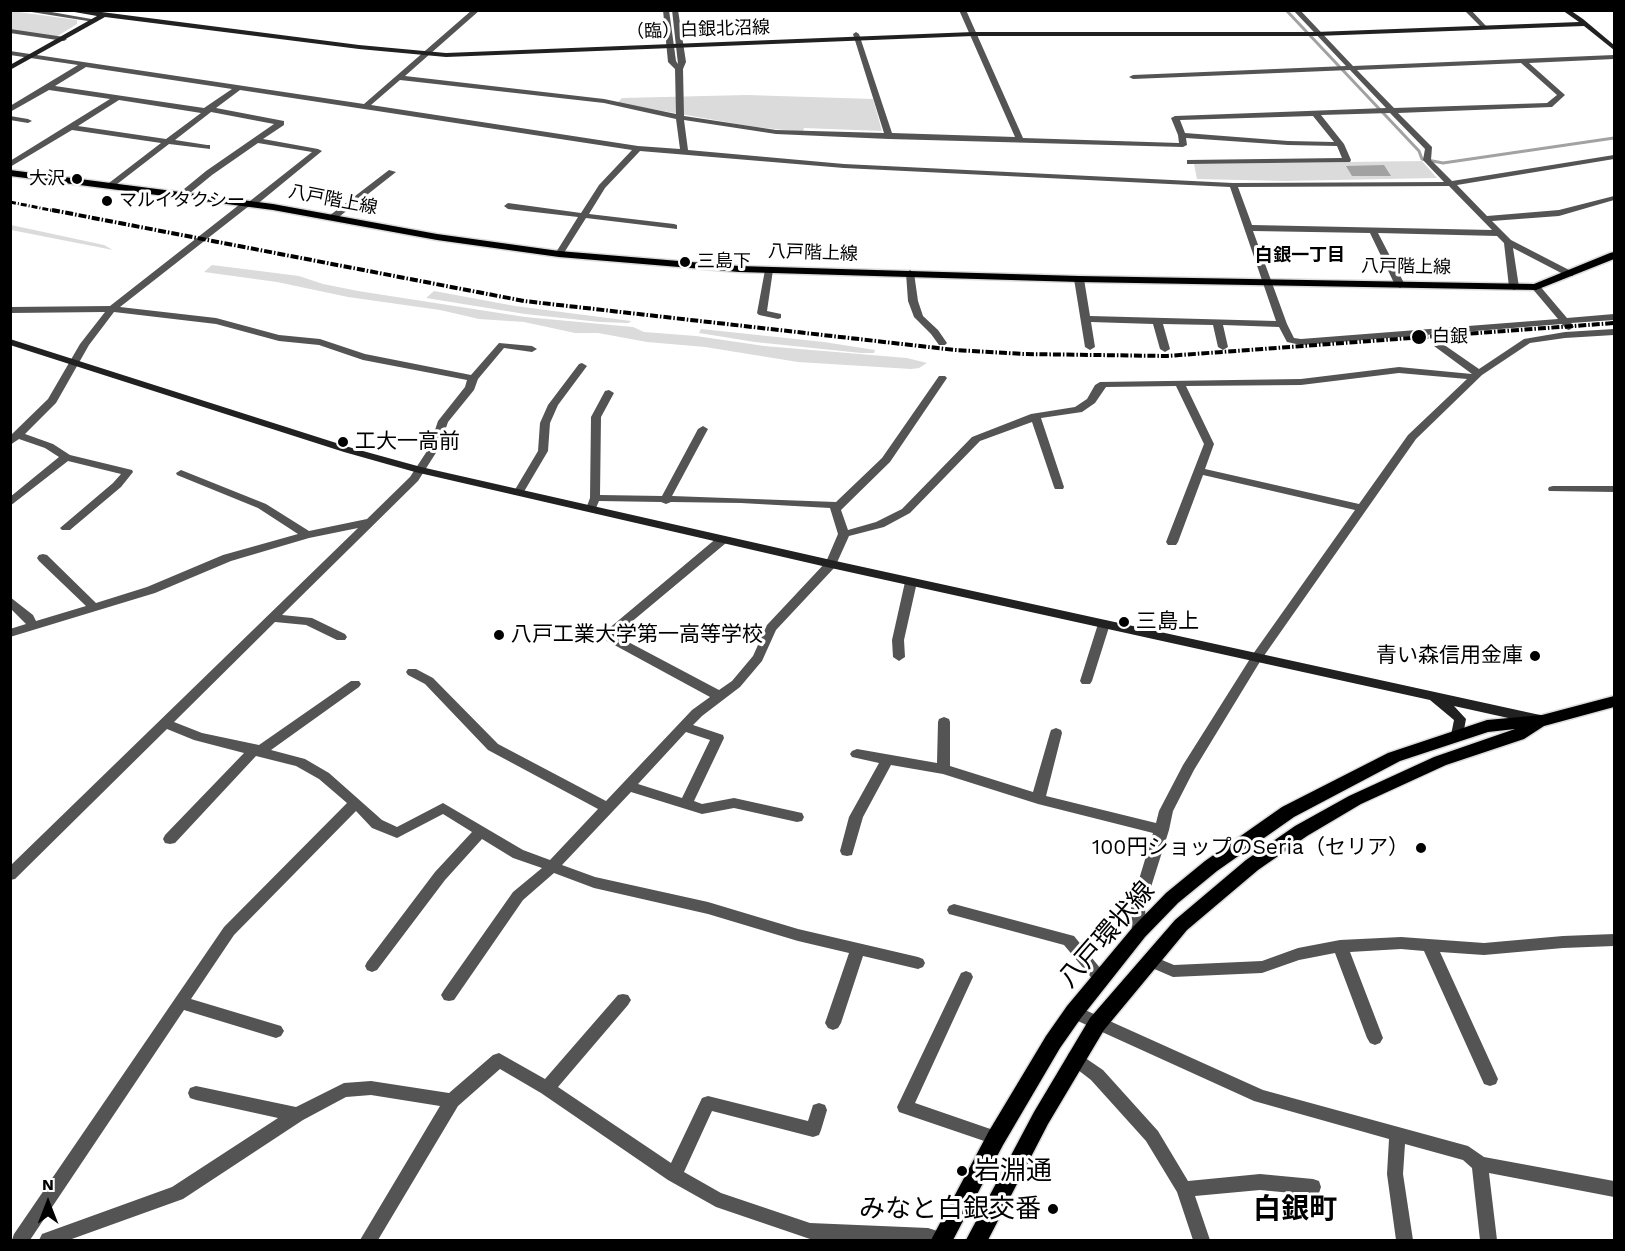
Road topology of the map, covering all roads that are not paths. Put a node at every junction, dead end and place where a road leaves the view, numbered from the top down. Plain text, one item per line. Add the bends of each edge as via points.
1 (22, 10) edge
2 (66, 10) edge
3 (477, 10) edge
4 (666, 10) edge
5 (675, 10) edge
6 (962, 10) edge
7 (1296, 10) edge
8 (1467, 10) edge
9 (1565, 10) edge
10 (1574, 10) edge
11 (75, 12) edge
12 (105, 12) edge
13 (94, 20) junction
14 (1584, 22) junction
15 (1483, 26) junction
16 (10, 31) edge
17 (972, 32) junction
18 (1315, 32) junction
19 (857, 36) junction
20 (64, 39) junction
21 (669, 44) junction
22 (678, 44) junction
23 (1614, 48) edge
24 (429, 52) junction
25 (10, 53) edge
26 (32, 57) junction
27 (1614, 57) edge
28 (1522, 60) junction
29 (84, 65) junction
30 (1349, 67) junction
31 (10, 68) edge
32 (679, 69) junction
33 (1133, 77) dead end
34 (400, 78) junction
35 (47, 87) junction
36 (238, 88) junction
37 (117, 98) junction
38 (365, 107) junction
39 (10, 110) edge
40 (206, 110) junction
41 (1391, 111) junction
42 (1316, 114) junction
43 (10, 118) edge
44 (680, 118) junction
45 (28, 121) dead end
46 (69, 127) junction
47 (1182, 135) junction
48 (889, 137) junction
49 (255, 140) junction
50 (1020, 141) junction
51 (166, 142) junction
52 (1340, 144) junction
53 (1183, 145) junction
54 (207, 147) dead end
55 (638, 148) junction
56 (684, 153) junction
57 (1614, 157) edge
58 (1190, 162) junction
59 (10, 165) edge
60 (392, 172) dead end
61 (10, 173) edge
62 (1193, 183) junction
63 (1449, 184) junction
64 (1233, 185) junction
65 (109, 186) junction
66 (182, 196) junction
67 (1614, 198) edge
68 (250, 204) junction
69 (508, 206) dead end
70 (580, 217) junction
71 (332, 218) junction
72 (1484, 219) junction
73 (674, 227) dead end
74 (1249, 228) junction
75 (1373, 231) junction
76 (1498, 233) junction
77 (1508, 242) junction
78 (559, 254) junction
79 (1614, 255) edge
80 (769, 270) junction
81 (910, 273) junction
82 (1570, 274) junction
83 (1079, 279) junction
84 (1268, 282) junction
85 (1400, 285) junction
86 (1514, 287) junction
87 (1536, 287) junction
88 (112, 309) junction
89 (10, 310) edge
90 (778, 316) dead end
91 (1614, 317) edge
92 (1086, 319) junction
93 (1156, 321) junction
94 (1564, 321) junction
95 (1217, 322) junction
96 (1282, 324) junction
97 (1614, 332) edge
98 (1576, 335) junction
99 (10, 342) edge
100 (942, 343) dead end
101 (1437, 344) dead end
102 (1090, 347) dead end
103 (1223, 347) dead end
104 (532, 349) dead end
105 (1165, 349) dead end
106 (76, 363) junction
107 (582, 366) dead end
108 (1477, 375) junction
109 (473, 378) junction
110 (942, 378) dead end
111 (1179, 383) junction
112 (609, 393) dead end
113 (1035, 416) junction
114 (703, 429) dead end
115 (15, 438) edge
116 (66, 457) junction
117 (419, 470) junction
118 (1199, 471) junction
119 (181, 473) dead end
120 (1059, 487) dead end
121 (1553, 489) dead end
122 (1614, 489) edge
123 (518, 493) junction
124 (666, 501) junction
125 (10, 503) edge
126 (592, 504) junction
127 (839, 505) junction
128 (1362, 508) junction
129 (370, 522) junction
130 (66, 528) dead end
131 (844, 534) junction
132 (307, 535) junction
133 (722, 540) junction
134 (1172, 542) dead end
135 (44, 558) dead end
136 (831, 564) junction
137 (911, 582) junction
138 (10, 601) edge
139 (94, 607) junction
140 (272, 618) junction
141 (1104, 624) junction
142 (33, 626) junction
143 (10, 633) edge
144 (341, 637) dead end
145 (899, 657) dead end
146 (1257, 657) junction
147 (412, 672) dead end
148 (1086, 681) dead end
149 (355, 684) dead end
150 (1425, 694) junction
151 (721, 697) junction
152 (1614, 702) edge
153 (1542, 721) junction
154 (944, 722) dead end
155 (164, 723) junction
156 (684, 727) junction
157 (1056, 733) dead end
158 (1457, 735) junction
159 (258, 750) junction
160 (858, 754) dead end
161 (887, 759) junction
162 (943, 769) junction
163 (628, 786) junction
164 (1038, 799) junction
165 (356, 803) junction
166 (686, 804) junction
167 (607, 808) junction
168 (797, 817) dead end
169 (1161, 830) junction
170 (481, 831) junction
171 (170, 839) dead end
172 (847, 851) dead end
173 (550, 867) junction
174 (10, 875) edge
175 (954, 910) dead end
176 (1139, 933) junction
177 (1614, 940) edge
178 (1340, 946) junction
179 (1430, 947) junction
180 (858, 948) junction
181 (1150, 961) junction
182 (918, 963) dead end
183 (372, 966) dead end
184 (966, 977) dead end
185 (1100, 978) junction
186 (449, 995) dead end
187 (623, 1000) dead end
188 (182, 1003) junction
189 (1074, 1012) junction
190 (833, 1023) dead end
191 (1097, 1024) junction
192 (276, 1031) dead end
193 (1375, 1038) dead end
194 (1075, 1058) junction
195 (1490, 1079) dead end
196 (547, 1088) junction
197 (196, 1093) dead end
198 (452, 1101) junction
199 (819, 1110) dead end
200 (297, 1115) junction
201 (1397, 1134) junction
202 (996, 1138) junction
203 (1480, 1164) junction
204 (674, 1175) junction
205 (1313, 1186) dead end
206 (1184, 1189) junction
207 (1614, 1189) edge
208 (20, 1240) edge
209 (48, 1240) edge
210 (369, 1240) edge
211 (941, 1240) edge
212 (976, 1240) edge
213 (1201, 1240) edge
214 (1404, 1240) edge
215 (1488, 1240) edge

1 - 13 street
2 - 11 street, （臨）白銀北沼線
3 - 24 street
4 - 21 street
5 - 22 street
6 - 17 street
7 - 18 street
8 - 15 street
9 - 14 street
10 - 14 street
11 - 12 street, （臨）白銀北沼線
12 - 13 street
12 - 24 street, （臨）白銀北沼線
13 - 20 street
14 - 15 street, （臨）白銀北沼線
14 - 23 street
15 - 18 street, （臨）白銀北沼線
16 - 20 street
17 - 18 street, （臨）白銀北沼線
17 - 19 street, （臨）白銀北沼線
17 - 50 street
18 - 30 street
19 - 22 street, （臨）白銀北沼線
19 - 48 street
20 - 26 street
21 - 22 street, （臨）白銀北沼線
21 - 24 street, （臨）白銀北沼線
21 - 32 street via 672,62
22 - 32 street via 682,62
24 - 34 street
25 - 26 street
26 - 29 street
26 - 31 street
27 - 28 street
28 - 30 street
28 - 41 street via 1561,95 1550,105
29 - 35 street
29 - 36 street
30 - 33 street
30 - 41 street
32 - 44 street
34 - 38 street
34 - 44 street via 604,101
35 - 37 street
35 - 39 street
36 - 38 street
36 - 40 street
37 - 40 street
37 - 46 street
38 - 55 street
40 - 49 street via 281,123
40 - 51 street
41 - 42 street
41 - 63 street via 1429,149 1427,160
42 - 47 street via 1175,118
42 - 52 street
43 - 45 street
44 - 48 street via 776,132
44 - 56 street
46 - 51 street
46 - 59 street
47 - 52 street
47 - 53 street
48 - 50 street
49 - 66 street
49 - 68 street via 318,151
50 - 53 street
51 - 54 street
51 - 65 street
52 - 58 street via 1347,160
53 - 58 street
55 - 56 street
55 - 70 street
56 - 62 street via 844,166
57 - 63 street
58 - 62 street
60 - 71 street
61 - 65 main road, 八戸階上線
62 - 64 street
63 - 64 street
63 - 72 street
64 - 74 street
65 - 66 main road, 八戸階上線
66 - 68 main road, 八戸階上線
67 - 72 street via 1559,213
68 - 71 main road, 八戸階上線
68 - 88 street
69 - 70 street
70 - 73 street
70 - 78 street
71 - 78 main road, 八戸階上線
72 - 76 street
74 - 75 street
74 - 84 street
75 - 76 street
75 - 85 street
76 - 77 street
77 - 82 street
77 - 86 street
78 - 80 main road, 八戸階上線
79 - 82 main road, 八戸階上線
80 - 81 main road, 八戸階上線
80 - 90 street via 762,313
81 - 83 main road, 八戸階上線
81 - 100 street via 919,317
82 - 87 main road, 八戸階上線
83 - 84 main road, 八戸階上線
83 - 92 street
84 - 85 main road, 八戸階上線
84 - 96 street
85 - 86 main road, 八戸階上線
86 - 87 main road, 八戸階上線
87 - 94 street
88 - 89 street
88 - 106 street via 85,344
88 - 109 street via 224,323 272,336 320,342 363,357
91 - 94 street
92 - 93 street
92 - 102 street
93 - 95 street
93 - 105 street
94 - 96 street via 1301,342 1287,337
94 - 98 street
95 - 96 street
95 - 103 street
97 - 98 street
98 - 108 street via 1527,341
99 - 106 street
101 - 108 street
104 - 109 street via 502,345
106 - 115 street via 52,401
106 - 117 street
107 - 123 street via 553,405 545,423 543,451
108 - 111 street via 1399,370 1301,382
108 - 128 street via 1412,437
109 - 117 street via 443,421 434,448
110 - 127 street via 886,460
111 - 113 street via 1104,384 1078,410
111 - 118 street via 1209,444
112 - 126 street via 596,417
113 - 120 street
113 - 131 street via 976,439 906,511 880,525
114 - 124 street
115 - 116 street via 49,446
116 - 125 street
116 - 130 street via 128,472
117 - 123 street
117 - 129 street
118 - 128 street
118 - 134 street
119 - 132 street via 262,506
121 - 122 street
123 - 126 street
124 - 126 street
124 - 127 street
126 - 133 street
127 - 131 street via 835,509
128 - 146 street
129 - 132 street
129 - 140 street
131 - 136 street
132 - 139 street via 227,558 151,590
133 - 136 street
133 - 151 street via 611,633 611,638
135 - 139 street
136 - 137 street
136 - 151 street via 771,628 758,658
137 - 141 street
137 - 145 street via 898,640
138 - 142 street
139 - 142 street
140 - 144 street via 308,621
140 - 155 street
141 - 146 street
141 - 148 street
142 - 143 street
146 - 150 street
146 - 169 street via 1188,768
147 - 167 street via 429,681 493,747
149 - 159 street
150 - 153 street
150 - 158 street via 1446,705 1460,719
151 - 156 street
152 - 153 main road, 八戸環状線
153 - 158 main road, 八戸環状線 via 1487,726
153 - 181 main road, 八戸環状線 via 1518,735 1401,778 1301,831 1219,892 1181,925
154 - 162 street
155 - 159 street via 199,737
155 - 174 street
156 - 163 street
156 - 166 street via 718,738
157 - 164 street
158 - 176 main road, 八戸環状線 via 1394,757 1288,812 1211,866 1172,898
159 - 165 street via 300,762
159 - 171 street
160 - 161 street
161 - 162 street
161 - 172 street via 856,817
162 - 164 street
163 - 166 street
163 - 167 street
164 - 169 street
165 - 170 street via 377,824 397,834 443,808
165 - 188 street via 229,932
166 - 168 street via 702,809 734,803
167 - 173 street
169 - 176 street via 1138,906
170 - 173 street via 518,854
170 - 183 street via 440,876
173 - 180 street via 594,882
173 - 186 street via 509,907
175 - 185 street via 1069,940
176 - 185 main road, 八戸環状線
177 - 179 street via 1484,950
178 - 179 street via 1401,943
178 - 181 street via 1298,954 1262,967 1173,971
178 - 193 street
179 - 195 street
180 - 182 street
180 - 190 street
181 - 191 main road, 八戸環状線
184 - 202 street via 905,1107
185 - 189 main road, 八戸環状線
187 - 196 street
188 - 192 street
188 - 208 street
189 - 191 street
189 - 202 main road, 八戸環状線
191 - 194 main road, 八戸環状線
191 - 201 street via 1260,1096
194 - 206 street via 1097,1076 1152,1136
194 - 212 main road, 八戸環状線
196 - 198 street via 499,1060
196 - 204 street
197 - 200 street
198 - 200 street via 371,1088 344,1090
198 - 210 street
199 - 204 street via 813,1130 708,1103
200 - 209 street via 177,1193
201 - 203 street via 1468,1154
201 - 214 street via 1395,1174
202 - 211 main road, 八戸環状線
203 - 207 street
203 - 215 street
204 - 211 street via 716,1199 810,1231 928,1236
205 - 206 street via 1260,1182
206 - 213 street

